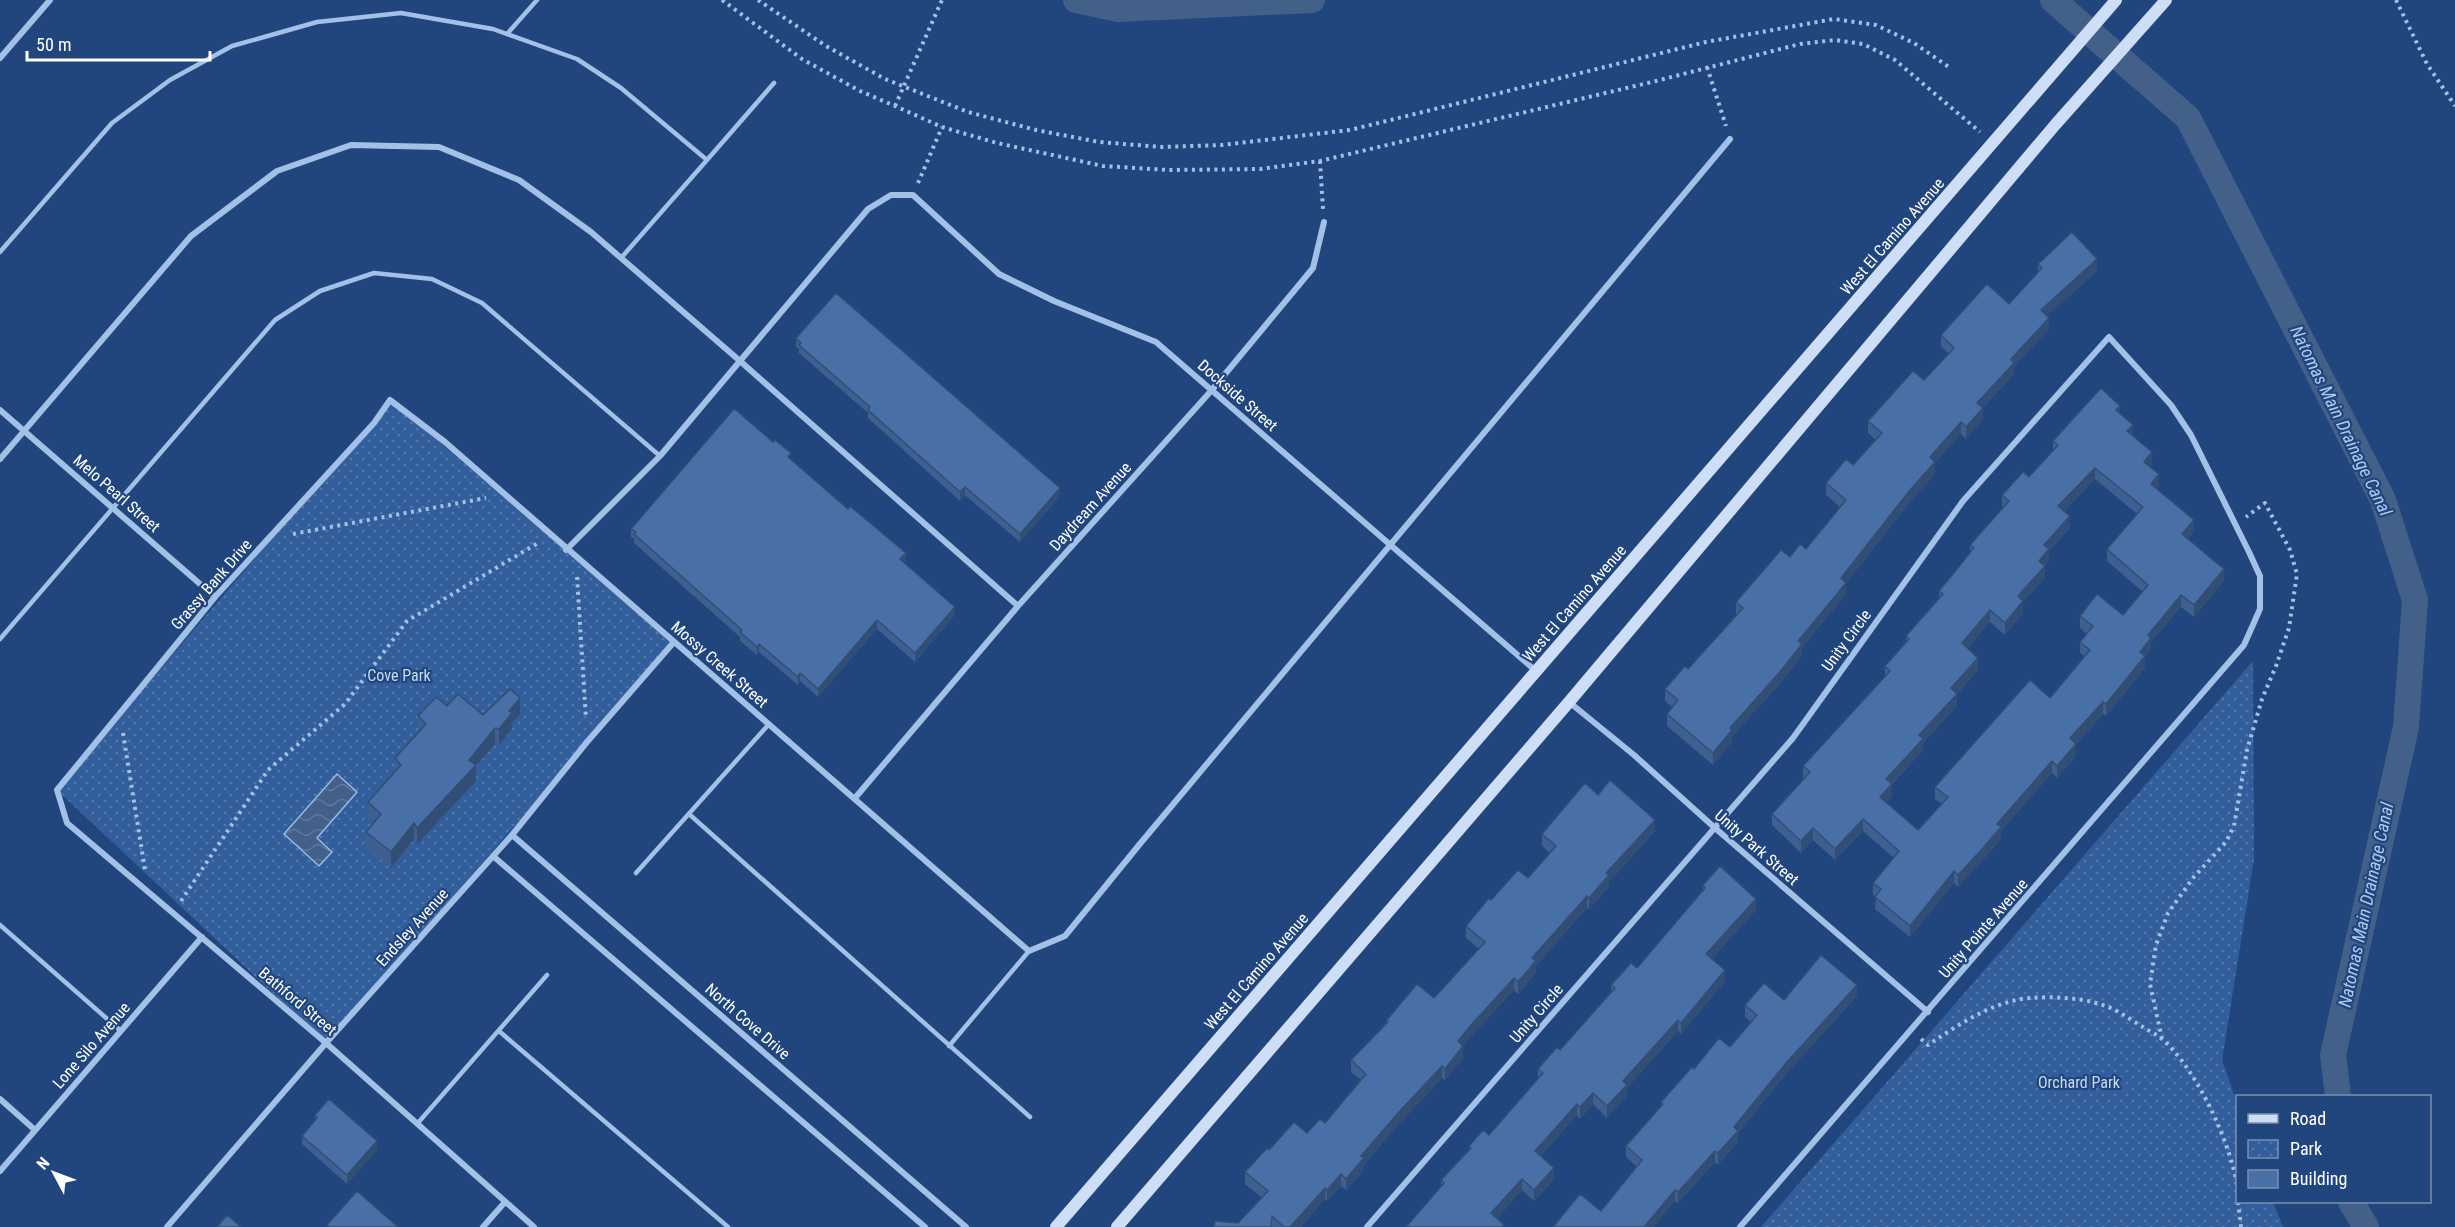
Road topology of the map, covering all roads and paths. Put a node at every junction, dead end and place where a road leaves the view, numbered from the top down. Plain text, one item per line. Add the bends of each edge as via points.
1 (50, 0) edge
2 (537, 0) edge
3 (722, 0) edge
4 (758, 0) edge
5 (942, 0) edge
6 (2116, 0) edge
7 (2166, 0) edge
8 (2396, 0) edge
9 (507, 34) junction
10 (0, 58) edge
11 (1707, 67) junction
12 (1949, 67) dead end
13 (774, 83) dead end
14 (904, 85) junction
15 (895, 106) junction
16 (2455, 106) edge
17 (942, 127) junction
18 (1730, 139) joint
19 (1993, 143) junction
20 (707, 160) junction
21 (1320, 161) junction
22 (913, 195) junction
23 (1324, 222) joint
24 (0, 252) edge
25 (621, 258) junction
26 (740, 361) junction
27 (1211, 390) junction
28 (390, 400) joint
29 (0, 410) edge
30 (23, 430) junction
31 (660, 456) junction
32 (0, 459) edge
33 (506, 494) junction
34 (114, 509) junction
35 (2235, 524) junction
36 (552, 535) junction
37 (268, 538) junction
38 (1389, 546) junction
39 (567, 550) junction
40 (576, 558) junction
41 (215, 597) junction
42 (1018, 606) junction
43 (0, 639) edge
44 (674, 642) junction
45 (2244, 645) joint
46 (1537, 672) junction
47 (1569, 702) junction
48 (120, 711) junction
49 (769, 724) junction
50 (587, 742) junction
51 (57, 790) joint
52 (855, 798) junction
53 (689, 814) junction
54 (1715, 828) junction
55 (512, 835) junction
56 (493, 856) junction
57 (636, 873) dead end
58 (148, 892) junction
59 (173, 913) junction
60 (0, 925) edge
61 (202, 937) junction
62 (1029, 951) junction
63 (547, 975) dead end
64 (1928, 1012) junction
65 (499, 1030) junction
66 (121, 1031) junction
67 (1912, 1031) junction
68 (2162, 1039) junction
69 (326, 1043) junction
70 (949, 1046) junction
71 (0, 1099) edge
72 (1030, 1117) dead end
73 (417, 1124) junction
74 (35, 1130) junction
75 (0, 1171) edge
76 (2236, 1177) edge
77 (505, 1202) junction
78 (2238, 1203) edge
79 (167, 1227) edge
80 (483, 1227) edge
81 (534, 1227) edge
82 (728, 1227) edge
83 (926, 1227) edge
84 (966, 1227) edge
85 (1056, 1227) edge
86 (1117, 1227) edge
87 (1367, 1227) edge
88 (1740, 1227) edge
89 (2241, 1227) edge

1 - 10 street
2 - 9 lane
3 - 15 path via 802,59
4 - 14 path via 826,46 885,79
5 - 14 path
6 - 19 main road, West El Camino Avenue
7 - 47 main road via 2055,125
8 - 16 path via 2427,64
9 - 20 lane via 577,60 621,88
9 - 24 lane via 401,13 318,22 232,46 170,80 112,123
11 - 18 path
11 - 19 path via 1800,44 1835,40 1863,44 1895,60
11 - 21 path
12 - 14 path via 1914,43 1876,25 1834,19 1706,42 1350,130 1222,145 1162,147 1099,142 1036,129 968,112
13 - 20 lane
14 - 15 path
15 - 17 path
17 - 21 path via 1103,166 1260,169
17 - 22 path
18 - 38 street
19 - 46 main road, West El Camino Avenue
20 - 25 lane
21 - 23 path
22 - 26 street via 891,195 868,209
22 - 27 street, Dockside Street via 999,274 1156,342
23 - 27 street, Daydream Avenue via 1313,268
25 - 26 street
25 - 30 street via 519,180 439,147 351,145 277,171 191,236
26 - 31 street
26 - 42 street
27 - 38 street, Dockside Street
27 - 42 street, Daydream Avenue
28 - 33 street, Mossy Creek Street
28 - 37 street, Grassy Bank Drive via 374,423
29 - 30 street, Melo Pearl Street
30 - 32 street
30 - 34 street, Melo Pearl Street
31 - 34 lane via 482,303 432,279 374,273 320,291 275,320
31 - 39 street
33 - 36 street, Mossy Creek Street
33 - 37 path
34 - 41 street, Melo Pearl Street
34 - 43 lane
35 - 45 street, Unity Circle via 2260,576 2260,609
35 - 54 street, Unity Circle via 2191,435 2171,405 2109,337 1963,501 1793,738
35 - 68 path via 2265,503 2290,550 2297,574 2289,628 2247,750 2234,826 2226,842 2168,913 2156,945 2151,984
36 - 39 street, Mossy Creek Street
36 - 59 path via 407,621 345,704 268,770
37 - 41 street, Grassy Bank Drive
38 - 46 street, Dockside Street
38 - 62 street via 1065,936
39 - 40 street, Mossy Creek Street
40 - 44 street, Mossy Creek Street
40 - 50 path
41 - 48 street, Grassy Bank Drive
42 - 52 street, Daydream Avenue
44 - 49 street, Mossy Creek Street
44 - 50 street, Endsley Avenue
45 - 64 street, Unity Pointe Avenue
46 - 85 main road, West El Camino Avenue
47 - 54 street, Unity Park Street
47 - 86 main road
48 - 51 street, Grassy Bank Drive
48 - 58 path
49 - 52 street, Mossy Creek Street
49 - 53 lane
50 - 55 street, Endsley Avenue
51 - 58 street, Bathford Street via 67,823
52 - 62 street, Mossy Creek Street
53 - 57 lane
53 - 70 lane
54 - 64 street, Unity Park Street
54 - 87 street, Unity Circle
55 - 56 street, Endsley Avenue
55 - 84 street, North Cove Drive
56 - 69 street, Endsley Avenue
56 - 83 street
58 - 59 street, Bathford Street
59 - 61 street, Bathford Street
60 - 66 lane
61 - 66 street, Lone Silo Avenue
61 - 69 street, Bathford Street
62 - 70 lane
63 - 65 lane
64 - 67 street, Unity Pointe Avenue
65 - 73 lane
65 - 82 lane
66 - 74 street, Lone Silo Avenue
67 - 68 path via 1928,1045 1991,1008 2028,998 2052,998 2081,1000 2114,1010
67 - 88 street, Unity Pointe Avenue
68 - 76 path via 2186,1068 2217,1120
69 - 73 street, Bathford Street
69 - 79 street, Endsley Avenue
70 - 72 lane
71 - 74 street
73 - 77 street, Bathford Street
74 - 75 street, Lone Silo Avenue
77 - 80 street
77 - 81 street, Bathford Street
78 - 89 path

